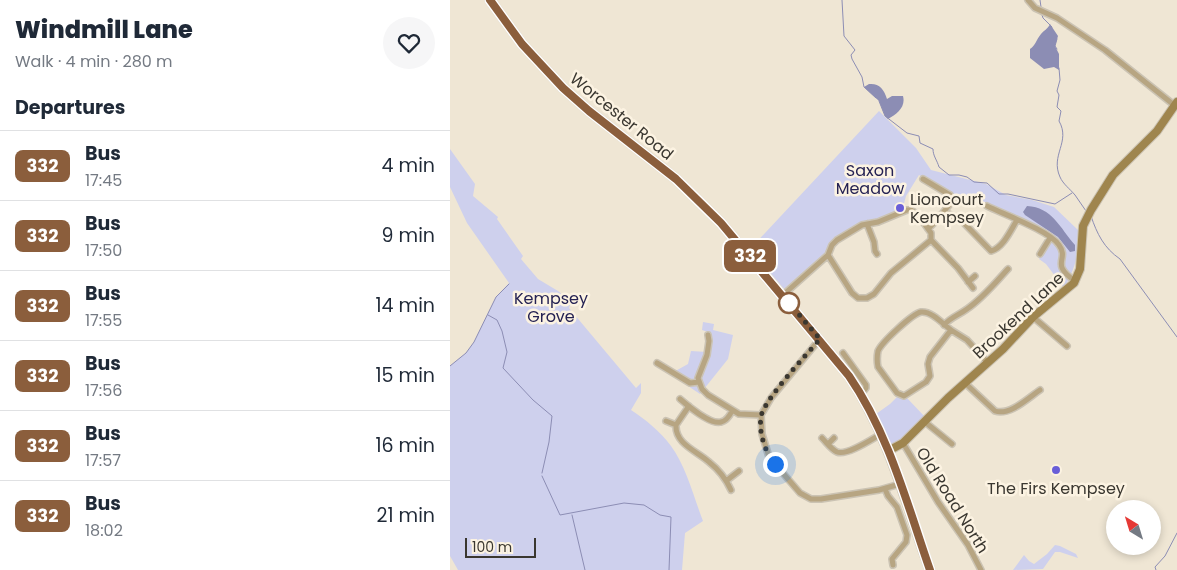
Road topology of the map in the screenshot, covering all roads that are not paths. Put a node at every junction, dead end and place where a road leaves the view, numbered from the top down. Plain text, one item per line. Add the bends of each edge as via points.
1 (490, 0) edge
2 (1028, 0) edge
3 (1176, 104) edge
4 (923, 179) dead end
5 (987, 206) dead end
6 (944, 212) junction
7 (1016, 220) junction
8 (867, 224) junction
9 (928, 229) junction
10 (1052, 239) junction
11 (931, 240) junction
12 (877, 254) dead end
13 (1040, 254) dead end
14 (828, 255) junction
15 (1008, 269) dead end
16 (975, 276) dead end
17 (1075, 281) junction
18 (968, 282) junction
19 (973, 288) dead end
20 (782, 295) junction
21 (1033, 317) junction
22 (944, 325) junction
23 (951, 330) junction
24 (708, 335) dead end
25 (820, 339) junction
26 (1067, 346) dead end
27 (843, 353) dead end
28 (657, 363) dead end
29 (988, 364) junction
30 (699, 382) junction
31 (965, 383) junction
32 (1040, 390) dead end
33 (861, 394) junction
34 (680, 399) dead end
35 (689, 406) junction
36 (732, 411) junction
37 (762, 415) junction
38 (666, 421) dead end
39 (924, 422) junction
40 (676, 425) junction
41 (882, 434) junction
42 (822, 438) dead end
43 (834, 438) dead end
44 (903, 442) junction
45 (828, 444) junction
46 (952, 444) dead end
47 (888, 451) junction
48 (739, 471) dead end
49 (726, 481) junction
50 (900, 484) junction
51 (885, 489) junction
52 (731, 490) dead end
53 (893, 565) dead end
54 (930, 570) edge
55 (981, 570) edge

1 - 20 main road, Worcester Road via 522,44 552,76 589,111 676,179 721,223
2 - 3 street via 1035,8 1057,18 1105,50
3 - 17 street, Brookend Lane via 1157,131 1113,176 1090,210 1083,226 1082,257
4 - 6 street via 951,196 952,202
5 - 7 street
6 - 7 street via 961,220 991,251 998,248
6 - 9 street
7 - 10 street
8 - 9 street via 907,210 916,213
8 - 12 street
8 - 14 street via 837,240
9 - 11 street
10 - 13 street
10 - 17 street via 1061,250 1062,270
11 - 14 street via 867,298 858,298 852,292
11 - 18 street
14 - 20 street
15 - 22 street via 995,285
16 - 18 street
17 - 21 street, Brookend Lane
18 - 19 street
20 - 25 main road, Worcester Road
21 - 26 street
21 - 29 street, Brookend Lane
22 - 23 street
22 - 23 street via 928,313 920,312 883,343 878,352 878,367 897,393 904,396 926,382 930,376 930,357
23 - 29 street via 967,340
24 - 30 street via 707,355 699,372
25 - 33 main road, Worcester Road
25 - 37 street via 771,398
27 - 33 street via 866,385
28 - 30 street via 690,383
29 - 31 street, Brookend Lane
30 - 36 street via 705,393
31 - 32 street via 1000,413
31 - 39 street, Brookend Lane
33 - 41 main road, Worcester Road
34 - 35 street
35 - 36 street via 718,422 724,421
35 - 40 street
36 - 37 street
37 - 51 street via 762,434 769,457 805,497 821,499
38 - 40 street
39 - 44 street, Brookend Lane
39 - 46 street
40 - 49 street via 680,438 710,462
41 - 45 street via 844,452 836,451
41 - 47 main road, Worcester Road
42 - 45 street
43 - 45 street
44 - 47 street, Brookend Lane
44 - 55 street, Old Road North
47 - 50 main road, Worcester Road
48 - 49 street
49 - 52 street
50 - 51 street
50 - 54 main road, Worcester Road
51 - 53 street via 898,507 907,535 906,542 892,559

